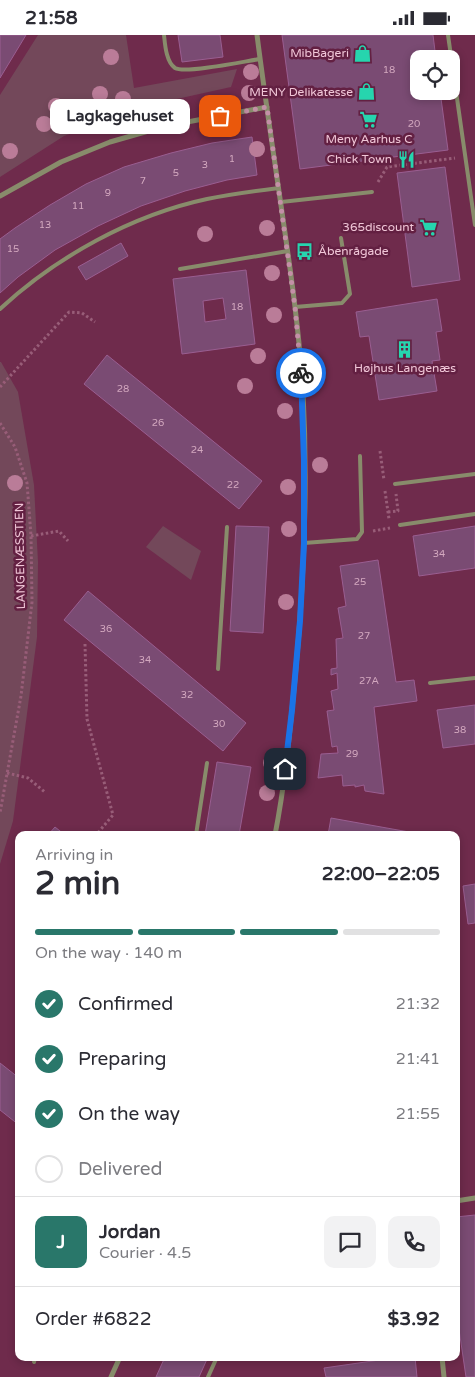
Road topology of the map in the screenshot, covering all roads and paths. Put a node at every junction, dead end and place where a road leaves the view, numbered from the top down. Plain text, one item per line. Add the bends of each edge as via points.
1 (164, 35) edge
2 (257, 35) edge
3 (448, 35) edge
4 (260, 59) junction
5 (267, 107) junction
6 (465, 156) junction
7 (279, 188) junction
8 (372, 192) joint
9 (0, 196) edge
10 (281, 202) junction
11 (475, 225) edge
12 (342, 238) dead end
13 (288, 251) junction
14 (180, 269) dead end
15 (295, 307) junction
16 (0, 309) edge
17 (95, 322) dead end
18 (0, 387) edge
19 (0, 423) edge
20 (380, 451) dead end
21 (360, 457) dead end
22 (475, 473) edge
23 (394, 484) joint
24 (388, 512) junction
25 (475, 514) edge
26 (400, 525) dead end
27 (226, 527) dead end
28 (362, 532) junction
29 (30, 536) junction
30 (68, 541) dead end
31 (304, 543) junction
32 (85, 644) dead end
33 (218, 669) dead end
34 (475, 678) edge
35 (430, 683) dead end
36 (207, 763) dead end
37 (7, 773) junction
38 (46, 793) dead end
39 (0, 813) edge
40 (99, 831) edge
41 (197, 831) edge
42 (276, 831) edge
43 (475, 1198) edge
44 (460, 1200) edge
45 (118, 1361) edge
46 (215, 1361) edge
47 (442, 1361) edge
48 (111, 1377) edge
49 (208, 1377) edge
50 (444, 1377) edge

1 - 4 lane via 169,61 174,68 181,70
2 - 4 street
3 - 6 lane
4 - 5 street
5 - 7 street
5 - 9 street via 166,126 110,142 61,161
6 - 8 path via 387,167
6 - 11 lane
7 - 10 street
7 - 16 lane via 207,199 121,227 60,263
8 - 10 lane
10 - 13 street
12 - 15 lane via 350,295 342,303
13 - 14 lane
13 - 15 street
15 - 31 street via 303,391
17 - 18 path via 82,313 69,312
19 - 29 path, LANGENÆSSTIEN via 15,447 27,483
20 - 24 path
21 - 28 lane
22 - 23 lane
23 - 24 path via 398,511
24 - 28 path via 391,529
25 - 26 lane
27 - 33 lane
28 - 31 lane via 357,539
29 - 30 path via 59,531
29 - 37 path, LANGENÆSSTIEN via 32,602 21,696
31 - 42 street via 292,710
32 - 40 path via 87,719 113,815
34 - 35 lane
36 - 41 lane
37 - 38 path via 28,778
37 - 39 path, LANGENÆSSTIEN
43 - 44 street
45 - 48 street
46 - 49 lane
47 - 50 street

